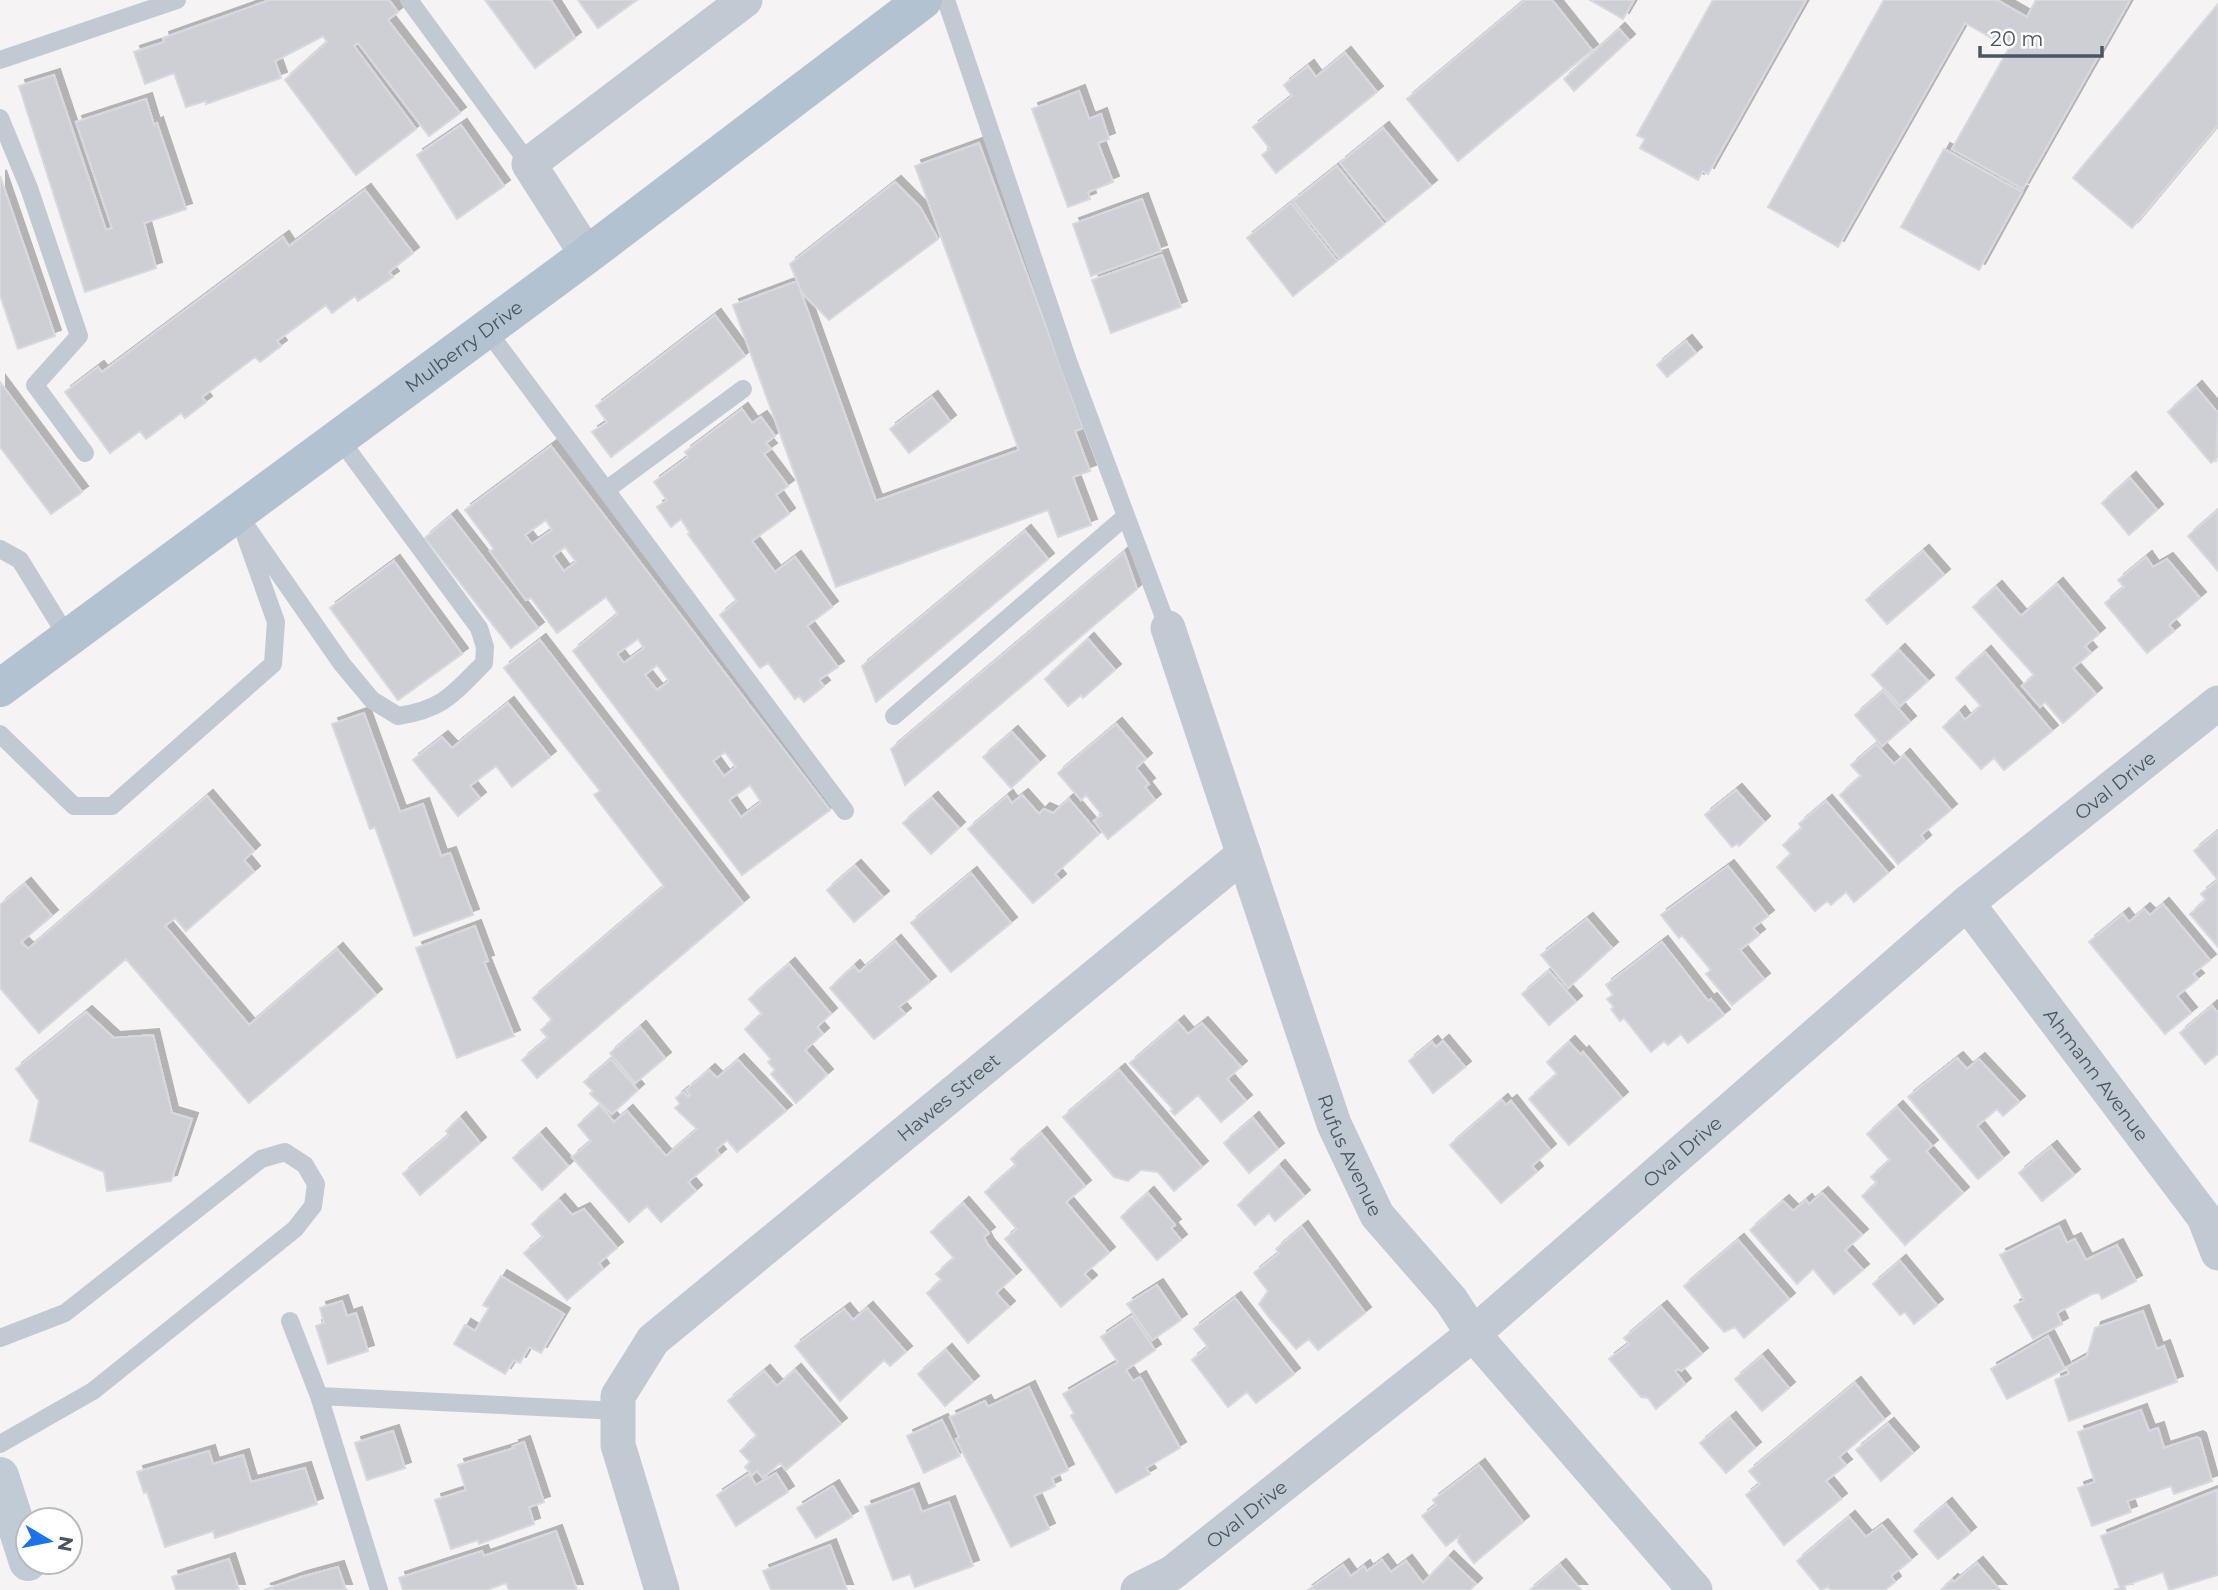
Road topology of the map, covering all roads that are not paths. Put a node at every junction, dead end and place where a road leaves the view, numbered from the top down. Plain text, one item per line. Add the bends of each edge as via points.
1 (177, 0) edge
2 (409, 0) edge
3 (923, 0) edge
4 (946, 0) edge
5 (740, 1) edge
6 (0, 60) edge
7 (0, 118) edge
8 (530, 164) junction
9 (587, 255) junction
10 (486, 329) junction
11 (743, 390) dead end
12 (339, 438) junction
13 (85, 453) dead end
14 (606, 490) junction
15 (237, 513) junction
16 (1126, 516) junction
17 (0, 549) edge
18 (1168, 628) joint
19 (68, 638) junction
20 (0, 688) edge
21 (2218, 703) edge
22 (894, 716) dead end
23 (0, 734) edge
24 (845, 811) dead end
25 (1244, 854) junction
26 (1967, 903) junction
27 (2218, 1252) edge
28 (290, 1321) dead end
29 (1473, 1334) junction
30 (0, 1338) edge
31 (319, 1395) junction
32 (618, 1411) junction
33 (0, 1444) edge
34 (0, 1476) edge
35 (14, 1519) edge
36 (1176, 1582) edge
37 (379, 1590) edge
38 (662, 1590) edge
39 (1138, 1590) edge
40 (1695, 1590) edge

1 - 6 lane
2 - 8 lane
3 - 9 main road, Mulberry Drive
4 - 16 lane via 1068,361
5 - 8 street
7 - 13 lane via 79,336 35,385
8 - 9 street
9 - 10 main road, Mulberry Drive
10 - 12 main road, Mulberry Drive
10 - 14 lane
11 - 14 lane
12 - 15 main road, Mulberry Drive
12 - 15 lane via 479,628 484,663 455,692 428,711 397,716 372,700
14 - 24 lane
15 - 19 main road, Mulberry Drive
15 - 23 lane via 276,622 273,664 112,806 74,806
16 - 18 lane
16 - 22 lane
17 - 19 lane via 20,560
18 - 25 street, Rufus Avenue
19 - 20 main road, Mulberry Drive
21 - 26 street, Oval Drive
25 - 29 street, Rufus Avenue via 1334,1125 1377,1215 1451,1300
25 - 32 street, Hawes Street via 653,1340 618,1396
26 - 27 street, Ahmann Avenue via 2204,1217
26 - 29 street, Oval Drive
28 - 31 lane
29 - 36 street, Oval Drive
29 - 40 street, Rufus Avenue
30 - 33 lane via 65,1313 261,1159 285,1152 304,1165 316,1184 313,1206 295,1228 93,1391
31 - 32 lane
31 - 37 lane
32 - 38 street, Hawes Street via 618,1445
34 - 35 main road
36 - 39 street, Oval Drive

